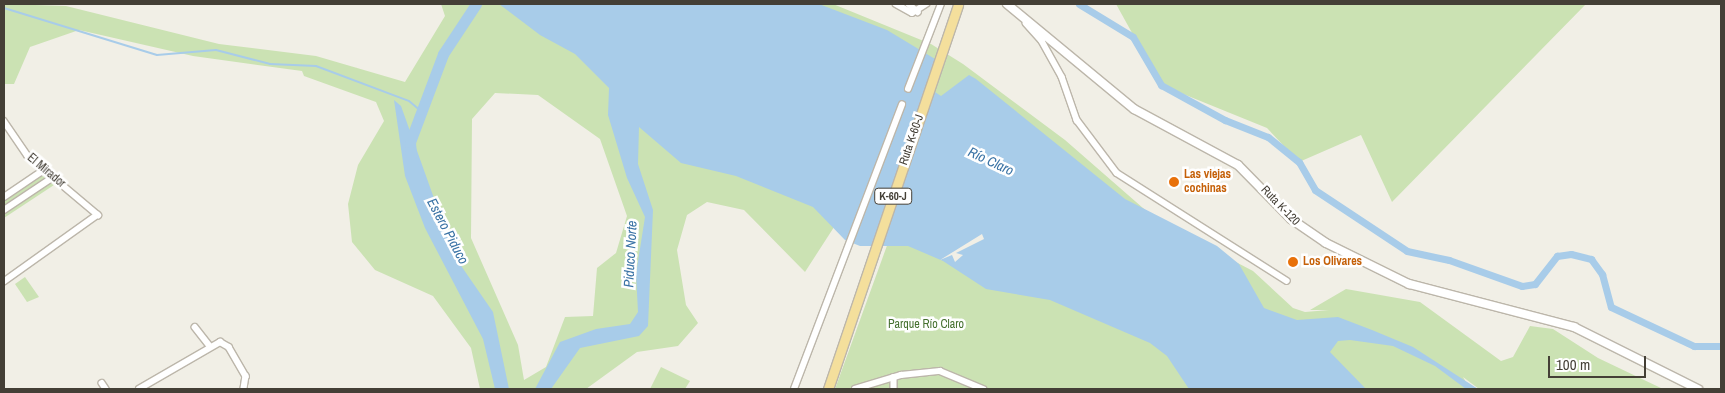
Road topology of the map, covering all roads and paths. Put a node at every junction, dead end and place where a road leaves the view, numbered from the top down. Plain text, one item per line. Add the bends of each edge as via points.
1 (896, 4) edge
2 (926, 4) edge
3 (941, 4) edge
4 (958, 4) edge
5 (1007, 4) edge
6 (911, 5) edge
7 (918, 12) junction
8 (907, 13) junction
9 (908, 89) dead end
10 (902, 104) dead end
11 (4, 121) edge
12 (44, 170) junction
13 (52, 178) junction
14 (4, 197) edge
15 (4, 210) edge
16 (1286, 280) dead end
17 (4, 282) edge
18 (195, 327) dead end
19 (210, 346) junction
20 (894, 377) junction
21 (102, 383) dead end
22 (244, 388) edge
23 (106, 389) edge
24 (139, 389) edge
25 (794, 389) edge
26 (828, 389) edge
27 (856, 389) edge
28 (894, 389) edge
29 (983, 389) edge
30 (1698, 389) edge

1 - 8 street
2 - 7 street
3 - 9 street
4 - 26 main road, Ruta K-60-J / K-60-J
5 - 16 street via 1042,41 1078,120 1117,172
5 - 30 street, Ruta K-120 via 1134,109 1238,165 1291,219 1326,243 1409,284 1574,327
6 - 7 street
6 - 8 street
7 - 8 street
10 - 25 street
11 - 12 street, El Mirador via 21,149
12 - 13 street, El Mirador
12 - 14 street
13 - 15 street
13 - 17 street, El Mirador via 98,212
18 - 19 street
19 - 22 street via 220,342 229,347 246,376
19 - 24 street
20 - 27 street
20 - 28 street
20 - 29 street via 940,371
21 - 23 street

